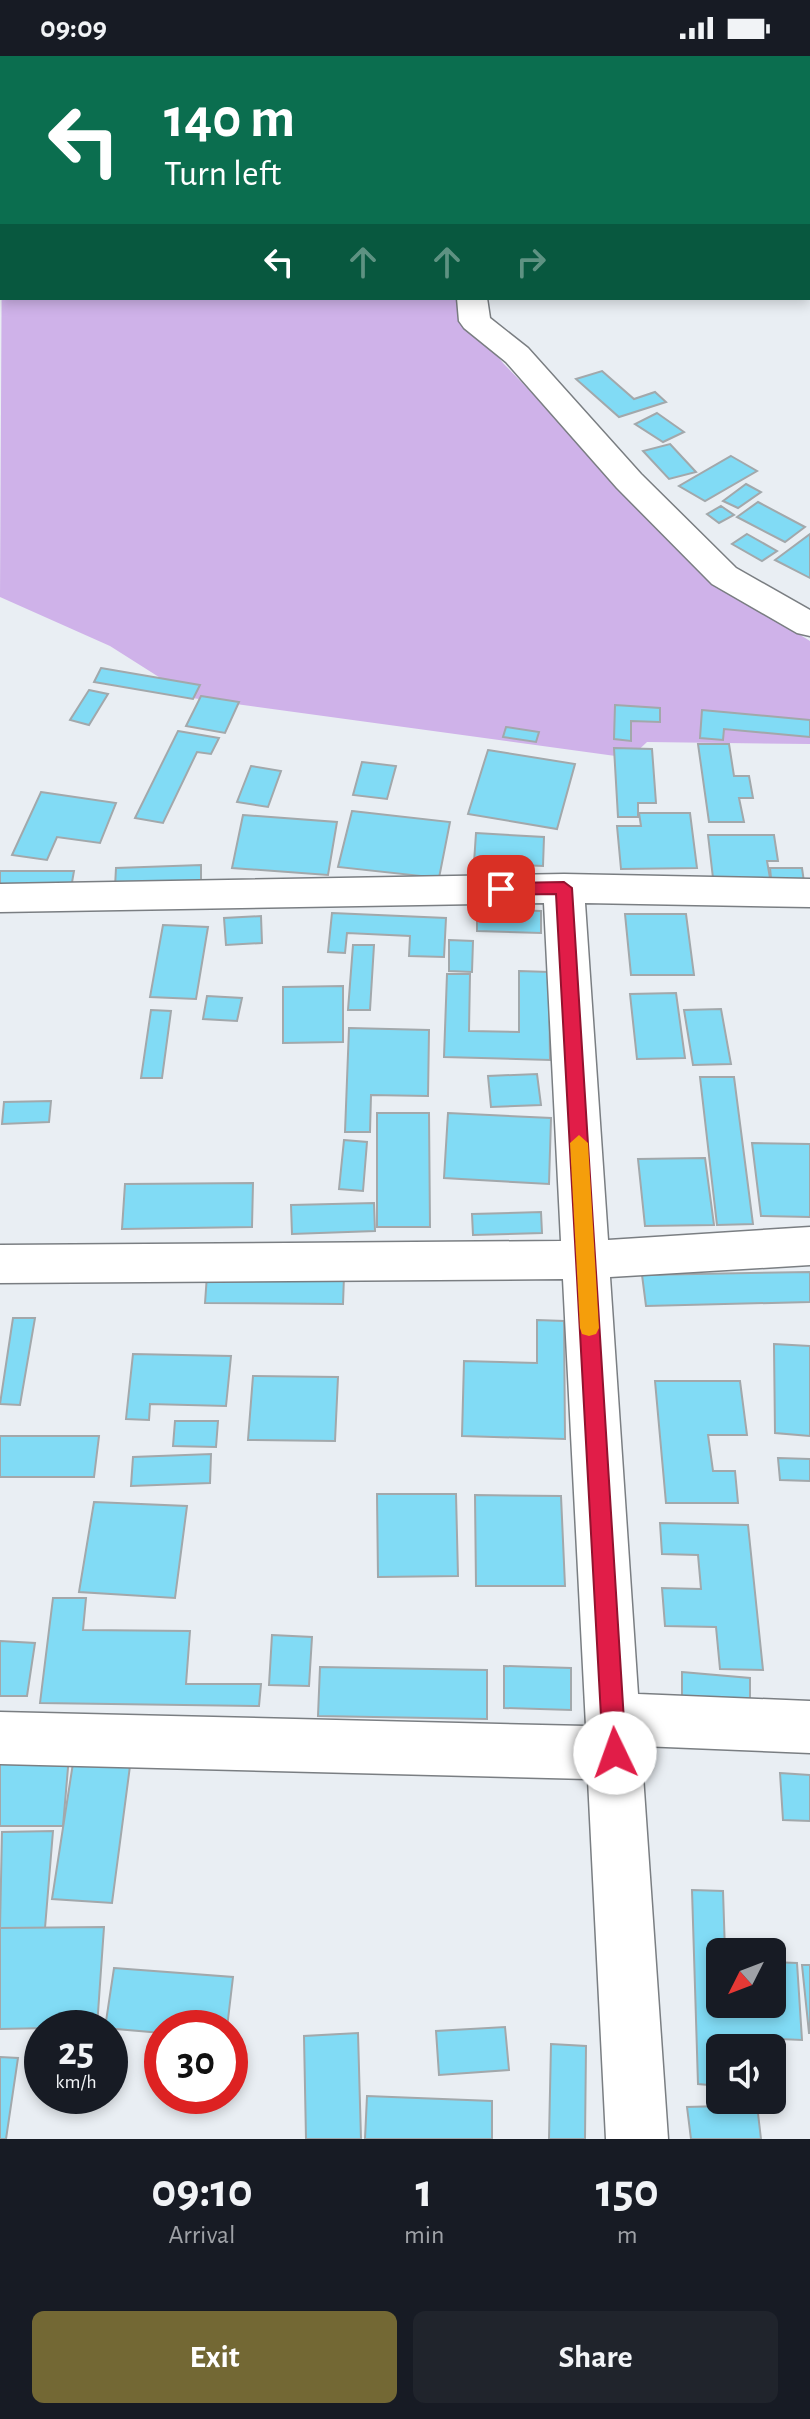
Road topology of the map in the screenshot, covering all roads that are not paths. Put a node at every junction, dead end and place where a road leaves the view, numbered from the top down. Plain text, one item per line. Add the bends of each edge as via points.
1 (472, 300) edge
2 (810, 625) edge
3 (564, 888) junction
4 (810, 893) edge
5 (0, 898) edge
6 (810, 1246) edge
7 (585, 1260) junction
8 (0, 1264) edge
9 (810, 1727) edge
10 (614, 1736) junction
11 (0, 1738) edge
12 (637, 2139) edge

1 - 2 street via 475,321 517,355 629,481 724,576
3 - 4 street
3 - 5 street
3 - 7 street
6 - 7 street
7 - 8 street
7 - 10 street
9 - 10 street
10 - 11 street
10 - 12 street

